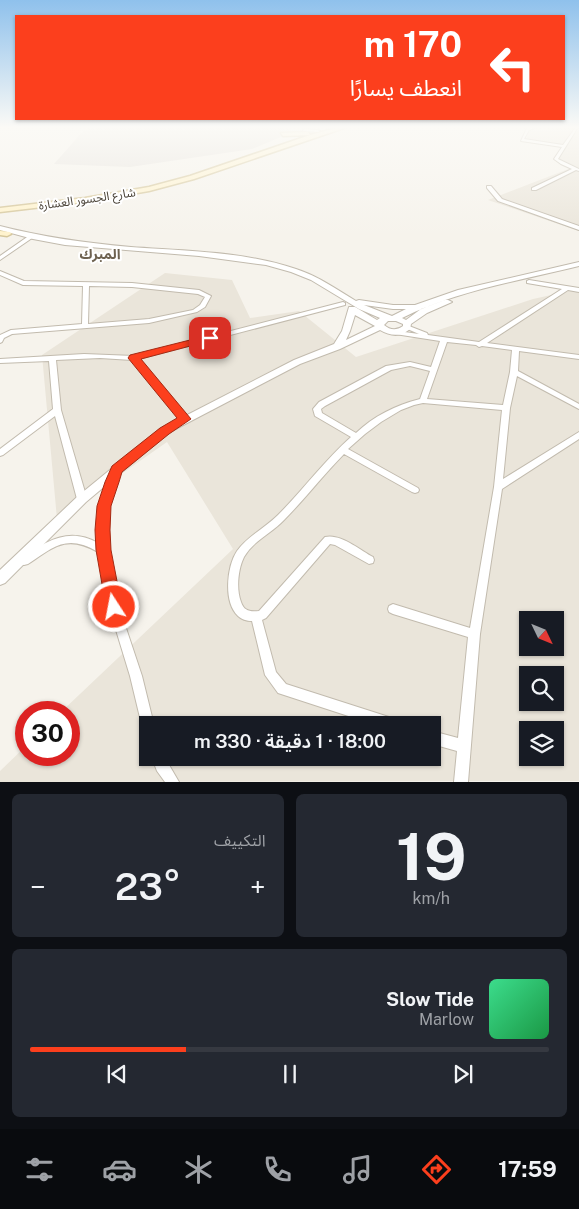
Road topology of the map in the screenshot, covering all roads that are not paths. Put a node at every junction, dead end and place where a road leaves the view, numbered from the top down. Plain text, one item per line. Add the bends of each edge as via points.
1 (221, 163) edge
2 (233, 163) edge
3 (561, 163) edge
4 (577, 170) edge
5 (489, 187) dead end
6 (534, 189) dead end
7 (0, 206) edge
8 (25, 207) junction
9 (0, 210) edge
10 (0, 215) edge
11 (0, 228) edge
12 (579, 228) edge
13 (2, 233) edge
14 (29, 238) junction
15 (0, 258) edge
16 (579, 264) edge
17 (579, 271) edge
18 (0, 273) edge
19 (529, 282) junction
20 (86, 284) junction
21 (566, 289) junction
22 (579, 290) edge
23 (344, 301) junction
24 (420, 304) junction
25 (352, 309) junction
26 (392, 318) junction
27 (407, 325) junction
28 (85, 326) junction
29 (386, 329) junction
30 (442, 340) junction
31 (0, 341) edge
32 (478, 345) junction
33 (337, 347) junction
34 (516, 350) junction
35 (579, 357) edge
36 (134, 358) junction
37 (52, 360) junction
38 (0, 361) edge
39 (434, 370) junction
40 (514, 372) junction
41 (424, 401) junction
42 (579, 407) edge
43 (506, 408) junction
44 (57, 410) junction
45 (185, 419) junction
46 (579, 435) edge
47 (357, 437) junction
48 (342, 450) junction
49 (0, 453) edge
50 (117, 470) junction
51 (498, 487) junction
52 (415, 490) dead end
53 (82, 499) junction
54 (103, 550) junction
55 (369, 560) dead end
56 (4, 575) edge
57 (392, 609) dead end
58 (256, 617) junction
59 (474, 634) junction
60 (146, 716) edge
61 (367, 716) edge
62 (441, 740) edge
63 (464, 746) junction
64 (162, 766) edge
65 (174, 782) edge
66 (461, 782) edge

1 - 7 main road, شارع الجسور العشارة via 143,186
2 - 8 main road, شارع الجسور العشارة via 153,188 104,198
3 - 4 street
4 - 6 street
5 - 12 street via 500,200
8 - 9 main road, شارع الجسور العشارة
8 - 10 main road
11 - 14 street
13 - 14 street
14 - 15 street
14 - 23 street via 222,256 268,264 299,273
16 - 24 street
17 - 19 street
18 - 20 street via 23,283
19 - 21 street
19 - 27 street via 436,306
20 - 28 street
20 - 28 street via 190,291 208,296 203,306 187,313 149,321
21 - 22 street
21 - 32 street
23 - 24 street via 385,307
23 - 25 street
23 - 26 street
23 - 36 street
24 - 26 street
25 - 29 street
25 - 33 street
26 - 27 street
26 - 29 street via 381,321
27 - 29 street via 404,331
27 - 30 street
28 - 31 street via 10,332
29 - 30 street
29 - 33 street
30 - 32 street
30 - 39 street
32 - 34 street
33 - 45 street via 297,362
34 - 35 street
34 - 40 street
36 - 37 street via 80,355
36 - 45 street
37 - 38 street
37 - 44 street
39 - 41 street
39 - 47 street via 410,364 389,368 322,404 317,410 318,414
40 - 42 street
40 - 43 street
41 - 43 street
41 - 47 street via 394,410
43 - 51 street
44 - 49 street
44 - 53 street
45 - 50 street via 164,431
46 - 51 street
47 - 48 street
48 - 52 street
48 - 58 street via 279,520 241,554 234,587 236,607 244,616
50 - 53 street
50 - 54 street via 104,506
51 - 59 street
53 - 56 street
54 - 56 street via 76,537 63,539 45,547
54 - 60 street via 114,607
55 - 58 street via 334,540 328,540 266,611
57 - 59 street
58 - 61 street via 271,675 282,689
59 - 63 street
62 - 63 street
63 - 66 street
64 - 65 street

